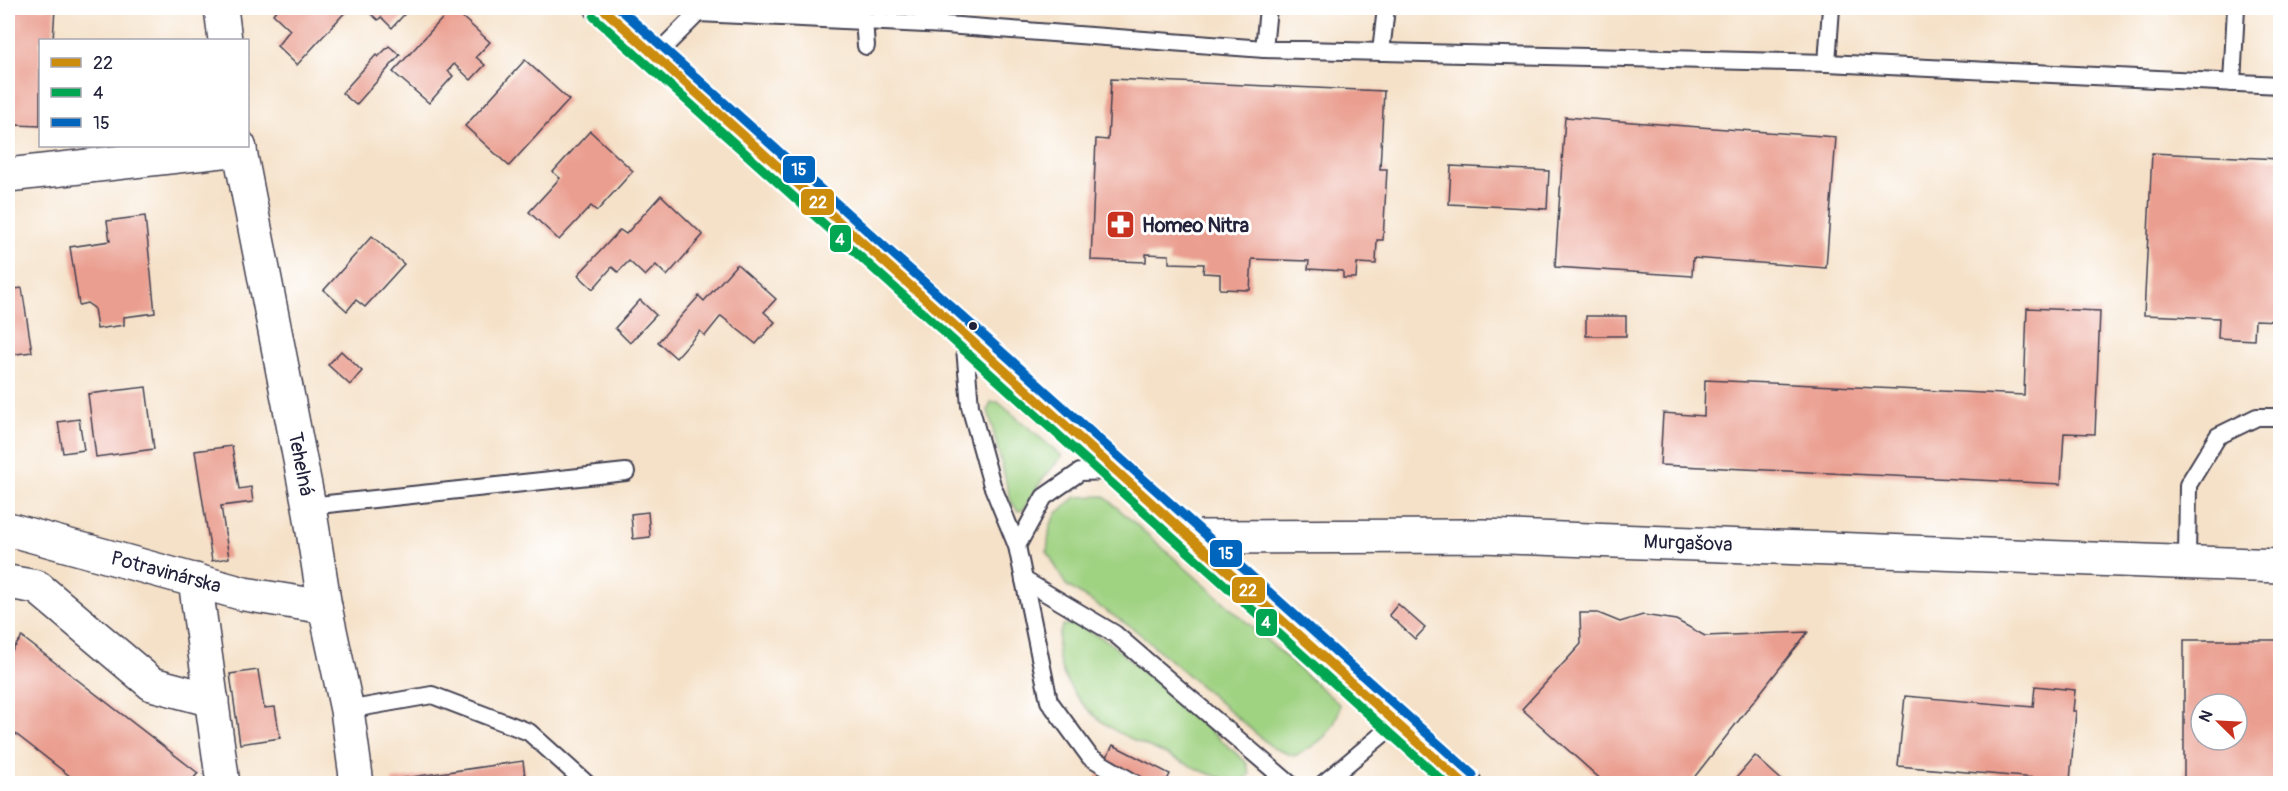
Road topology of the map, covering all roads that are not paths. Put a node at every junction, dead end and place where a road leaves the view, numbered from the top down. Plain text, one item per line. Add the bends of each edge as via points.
1 (221, 8) edge
2 (602, 8) edge
3 (1268, 8) edge
4 (1386, 8) edge
5 (1831, 8) edge
6 (2236, 8) edge
7 (698, 10) edge
8 (864, 21) junction
9 (225, 39) edge
10 (866, 46) dead end
11 (1264, 50) junction
12 (1381, 52) junction
13 (655, 56) junction
14 (1827, 63) junction
15 (2232, 83) junction
16 (2280, 86) edge
17 (239, 147) edge
18 (8, 175) edge
19 (964, 335) junction
20 (2280, 417) edge
21 (1117, 471) junction
22 (626, 472) dead end
23 (309, 506) junction
24 (8, 529) edge
25 (1189, 537) junction
26 (1017, 546) junction
27 (2187, 561) junction
28 (2280, 566) edge
29 (195, 580) junction
30 (1024, 580) junction
31 (8, 582) edge
32 (325, 607) junction
33 (212, 700) junction
34 (347, 710) junction
35 (1397, 722) junction
36 (223, 783) edge
37 (357, 783) edge
38 (587, 783) edge
39 (1136, 783) edge
40 (1290, 783) edge
41 (1323, 783) edge
42 (1465, 783) edge

1 - 9 street
2 - 13 street
3 - 11 lane
4 - 12 lane
5 - 14 lane
6 - 15 lane
7 - 8 lane
7 - 13 lane
8 - 10 lane
8 - 11 lane
11 - 12 lane
12 - 14 lane
13 - 19 street
14 - 15 lane
15 - 16 lane
17 - 18 street
17 - 23 street, Tehelná
19 - 21 street
19 - 26 lane via 970,406 992,485
20 - 27 lane via 2257,417 2218,436 2188,485
21 - 25 street
21 - 26 lane via 1080,472 1044,497
22 - 23 lane
23 - 32 street, Tehelná
24 - 29 street, Potravinárska
25 - 27 street, Murgašova via 1483,536
25 - 35 street
26 - 30 lane
27 - 28 street, Murgašova
29 - 32 street, Potravinárska via 244,594
29 - 33 street
30 - 39 lane via 1049,701 1090,757
30 - 40 lane via 1115,634
31 - 33 street via 37,587 152,684
32 - 34 street, Tehelná
33 - 36 street
34 - 37 street, Tehelná
34 - 38 lane via 432,695 529,732
35 - 41 lane
35 - 42 street

